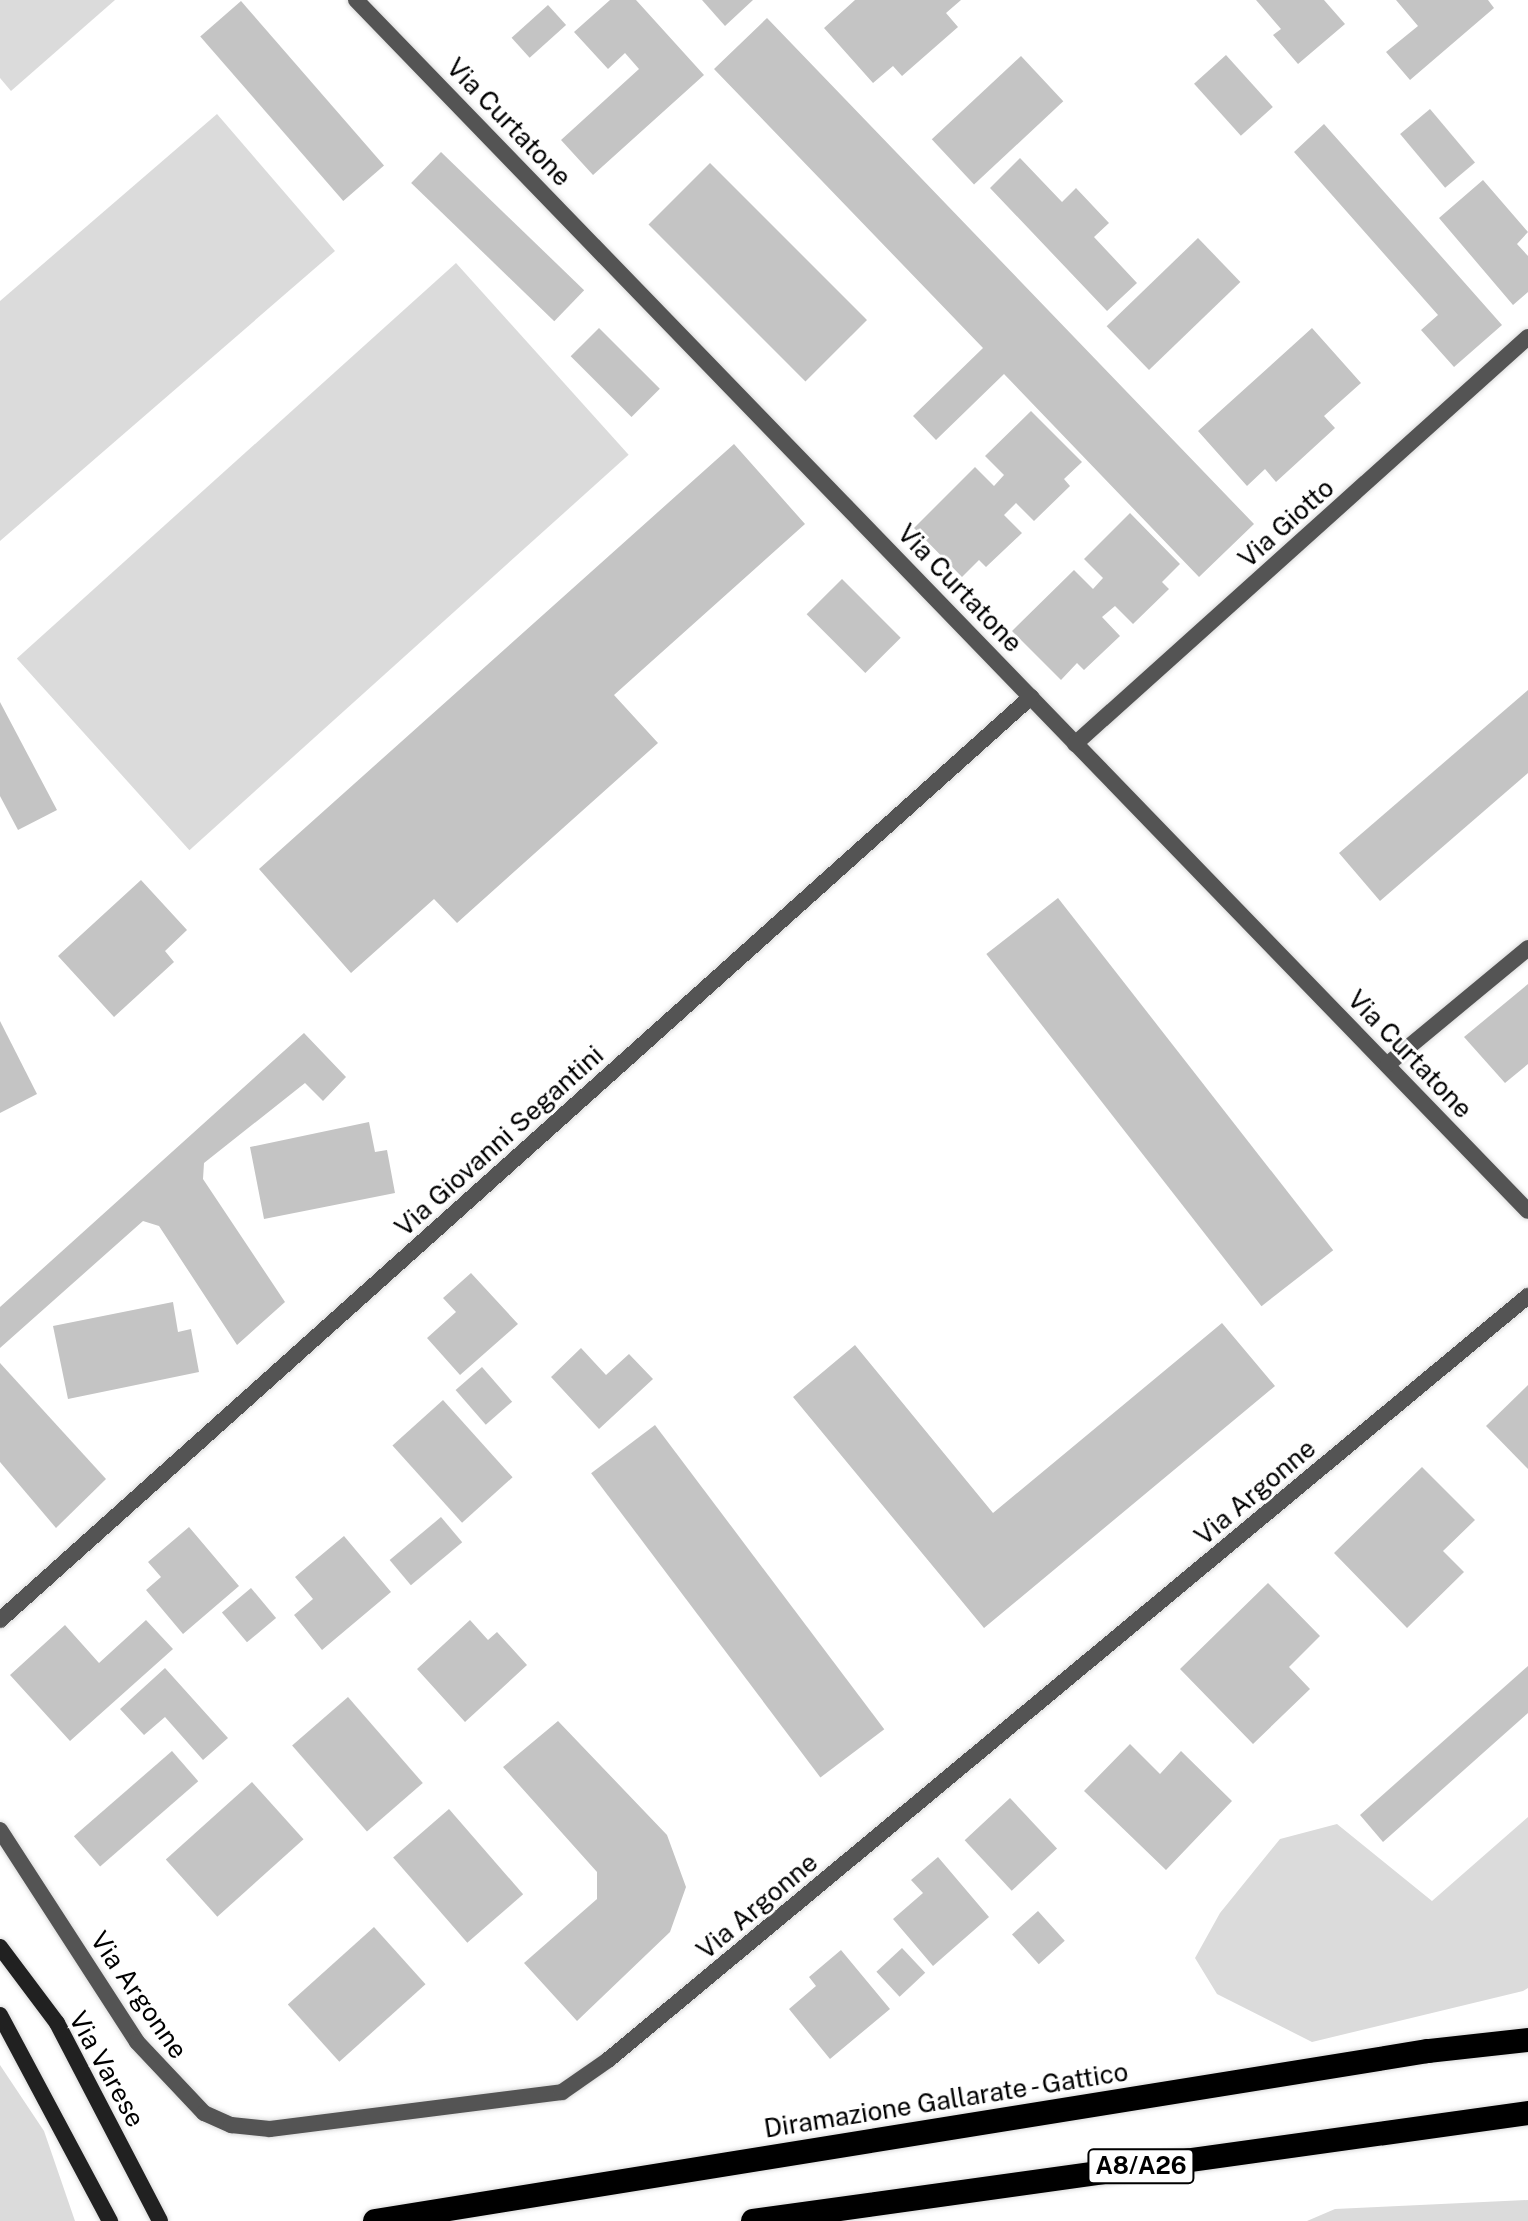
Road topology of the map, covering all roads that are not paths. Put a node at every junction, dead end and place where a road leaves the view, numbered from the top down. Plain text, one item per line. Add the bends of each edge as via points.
1 (356, 0) edge
2 (1528, 337) edge
3 (1031, 697) junction
4 (1075, 744) junction
5 (1528, 948) edge
6 (1388, 1064) junction
7 (1528, 1211) edge
8 (1528, 1296) edge
9 (0, 1620) edge
10 (0, 1830) edge
11 (0, 1947) edge
12 (0, 2015) edge
13 (1528, 2040) edge
14 (1528, 2113) edge
15 (381, 2219) edge
16 (110, 2221) edge
17 (160, 2221) edge
18 (357, 2221) edge
19 (753, 2221) edge

1 - 3 street, Via Curtatone
2 - 4 street, Via Giotto
3 - 4 street, Via Curtatone
3 - 9 street, Via Giovanni Segantini
4 - 6 street, Via Curtatone
5 - 6 street
6 - 7 street, Via Curtatone
8 - 10 street, Via Argonne via 620,2051 562,2092 270,2129 231,2125 204,2113 137,2042
11 - 17 main road, Via Varese via 74,2052
12 - 16 main road
13 - 15 highway, Diramazione Gallarate - Gattico via 1412,2053
14 - 19 highway, A8/A26
15 - 18 highway, Diramazione Gallarate - Gattico

